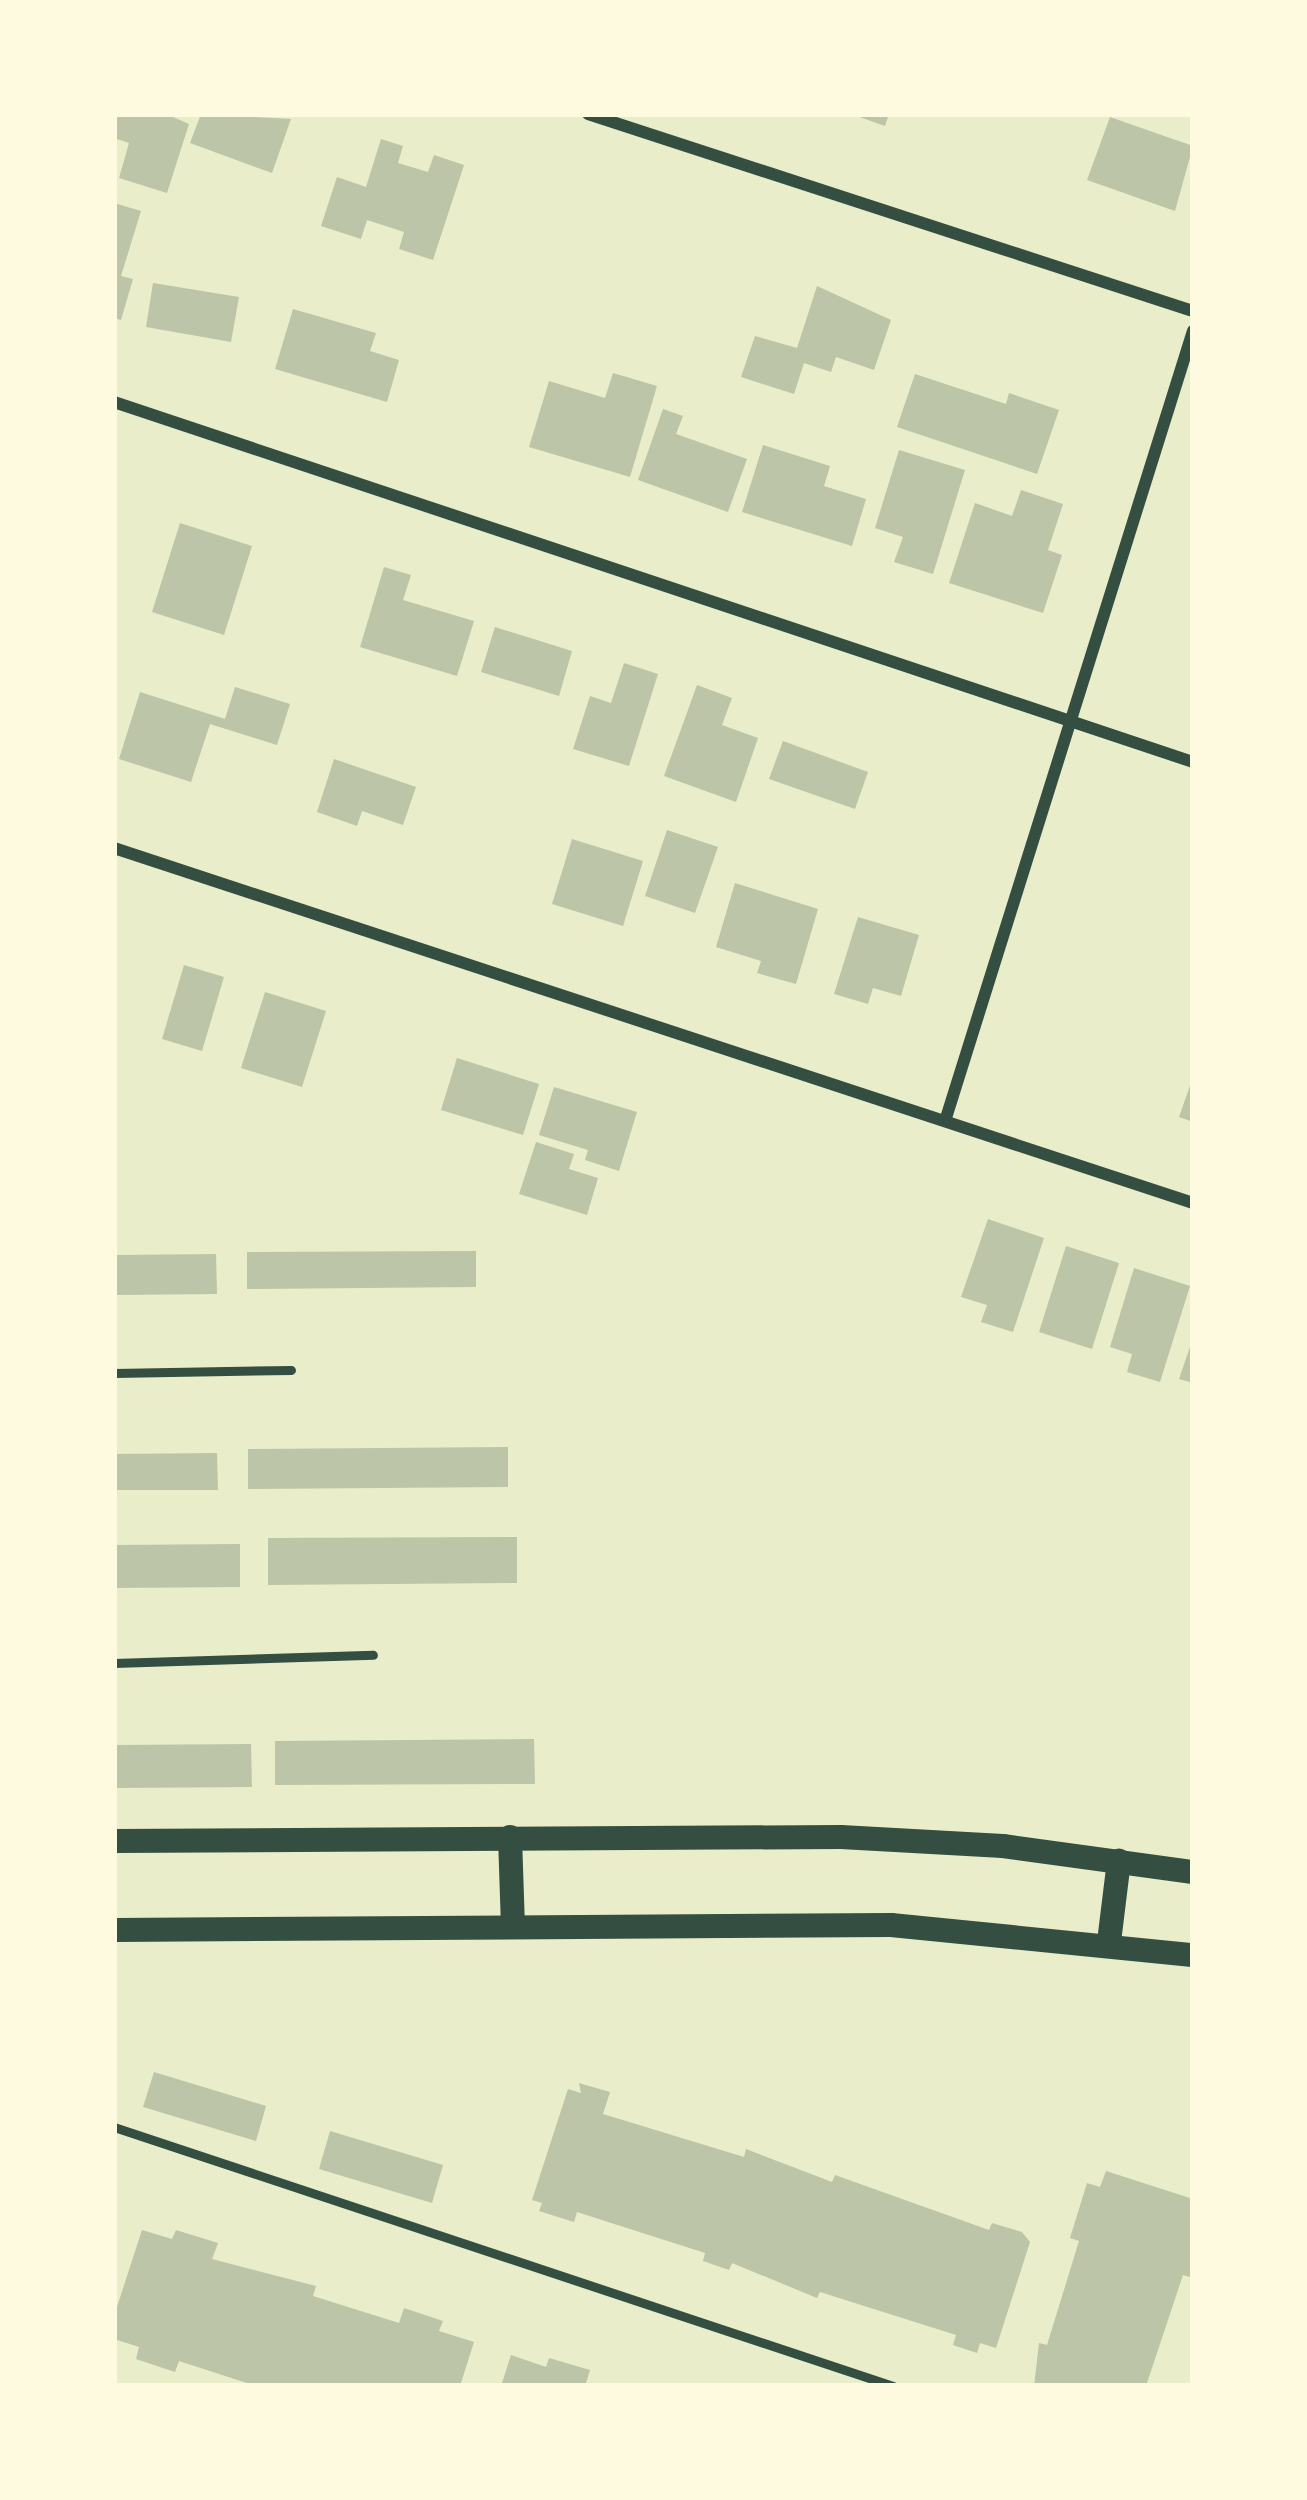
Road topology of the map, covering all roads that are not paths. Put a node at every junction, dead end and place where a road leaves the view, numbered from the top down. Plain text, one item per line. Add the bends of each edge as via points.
1 (588, 114) edge
2 (1193, 311) edge
3 (1193, 331) edge
4 (114, 402) edge
5 (1066, 718) junction
6 (1193, 762) edge
7 (114, 848) edge
8 (946, 1118) junction
9 (1193, 1203) edge
10 (291, 1370) dead end
11 (114, 1373) edge
12 (373, 1655) dead end
13 (114, 1663) edge
14 (510, 1837) junction
15 (114, 1841) edge
16 (1119, 1861) junction
17 (1193, 1872) edge
18 (513, 1927) junction
19 (114, 1930) edge
20 (1108, 1942) junction
21 (1193, 1955) edge
22 (114, 2127) edge
23 (893, 2386) edge

1 - 2 street
3 - 5 street
4 - 5 street
5 - 6 street
5 - 8 street
7 - 8 street
8 - 9 street
10 - 11 lane
12 - 13 lane
14 - 15 main road
14 - 16 main road via 841,1837
14 - 18 main road
16 - 17 main road
16 - 20 main road
18 - 19 main road
18 - 20 main road via 891,1925
20 - 21 main road
22 - 23 lane

